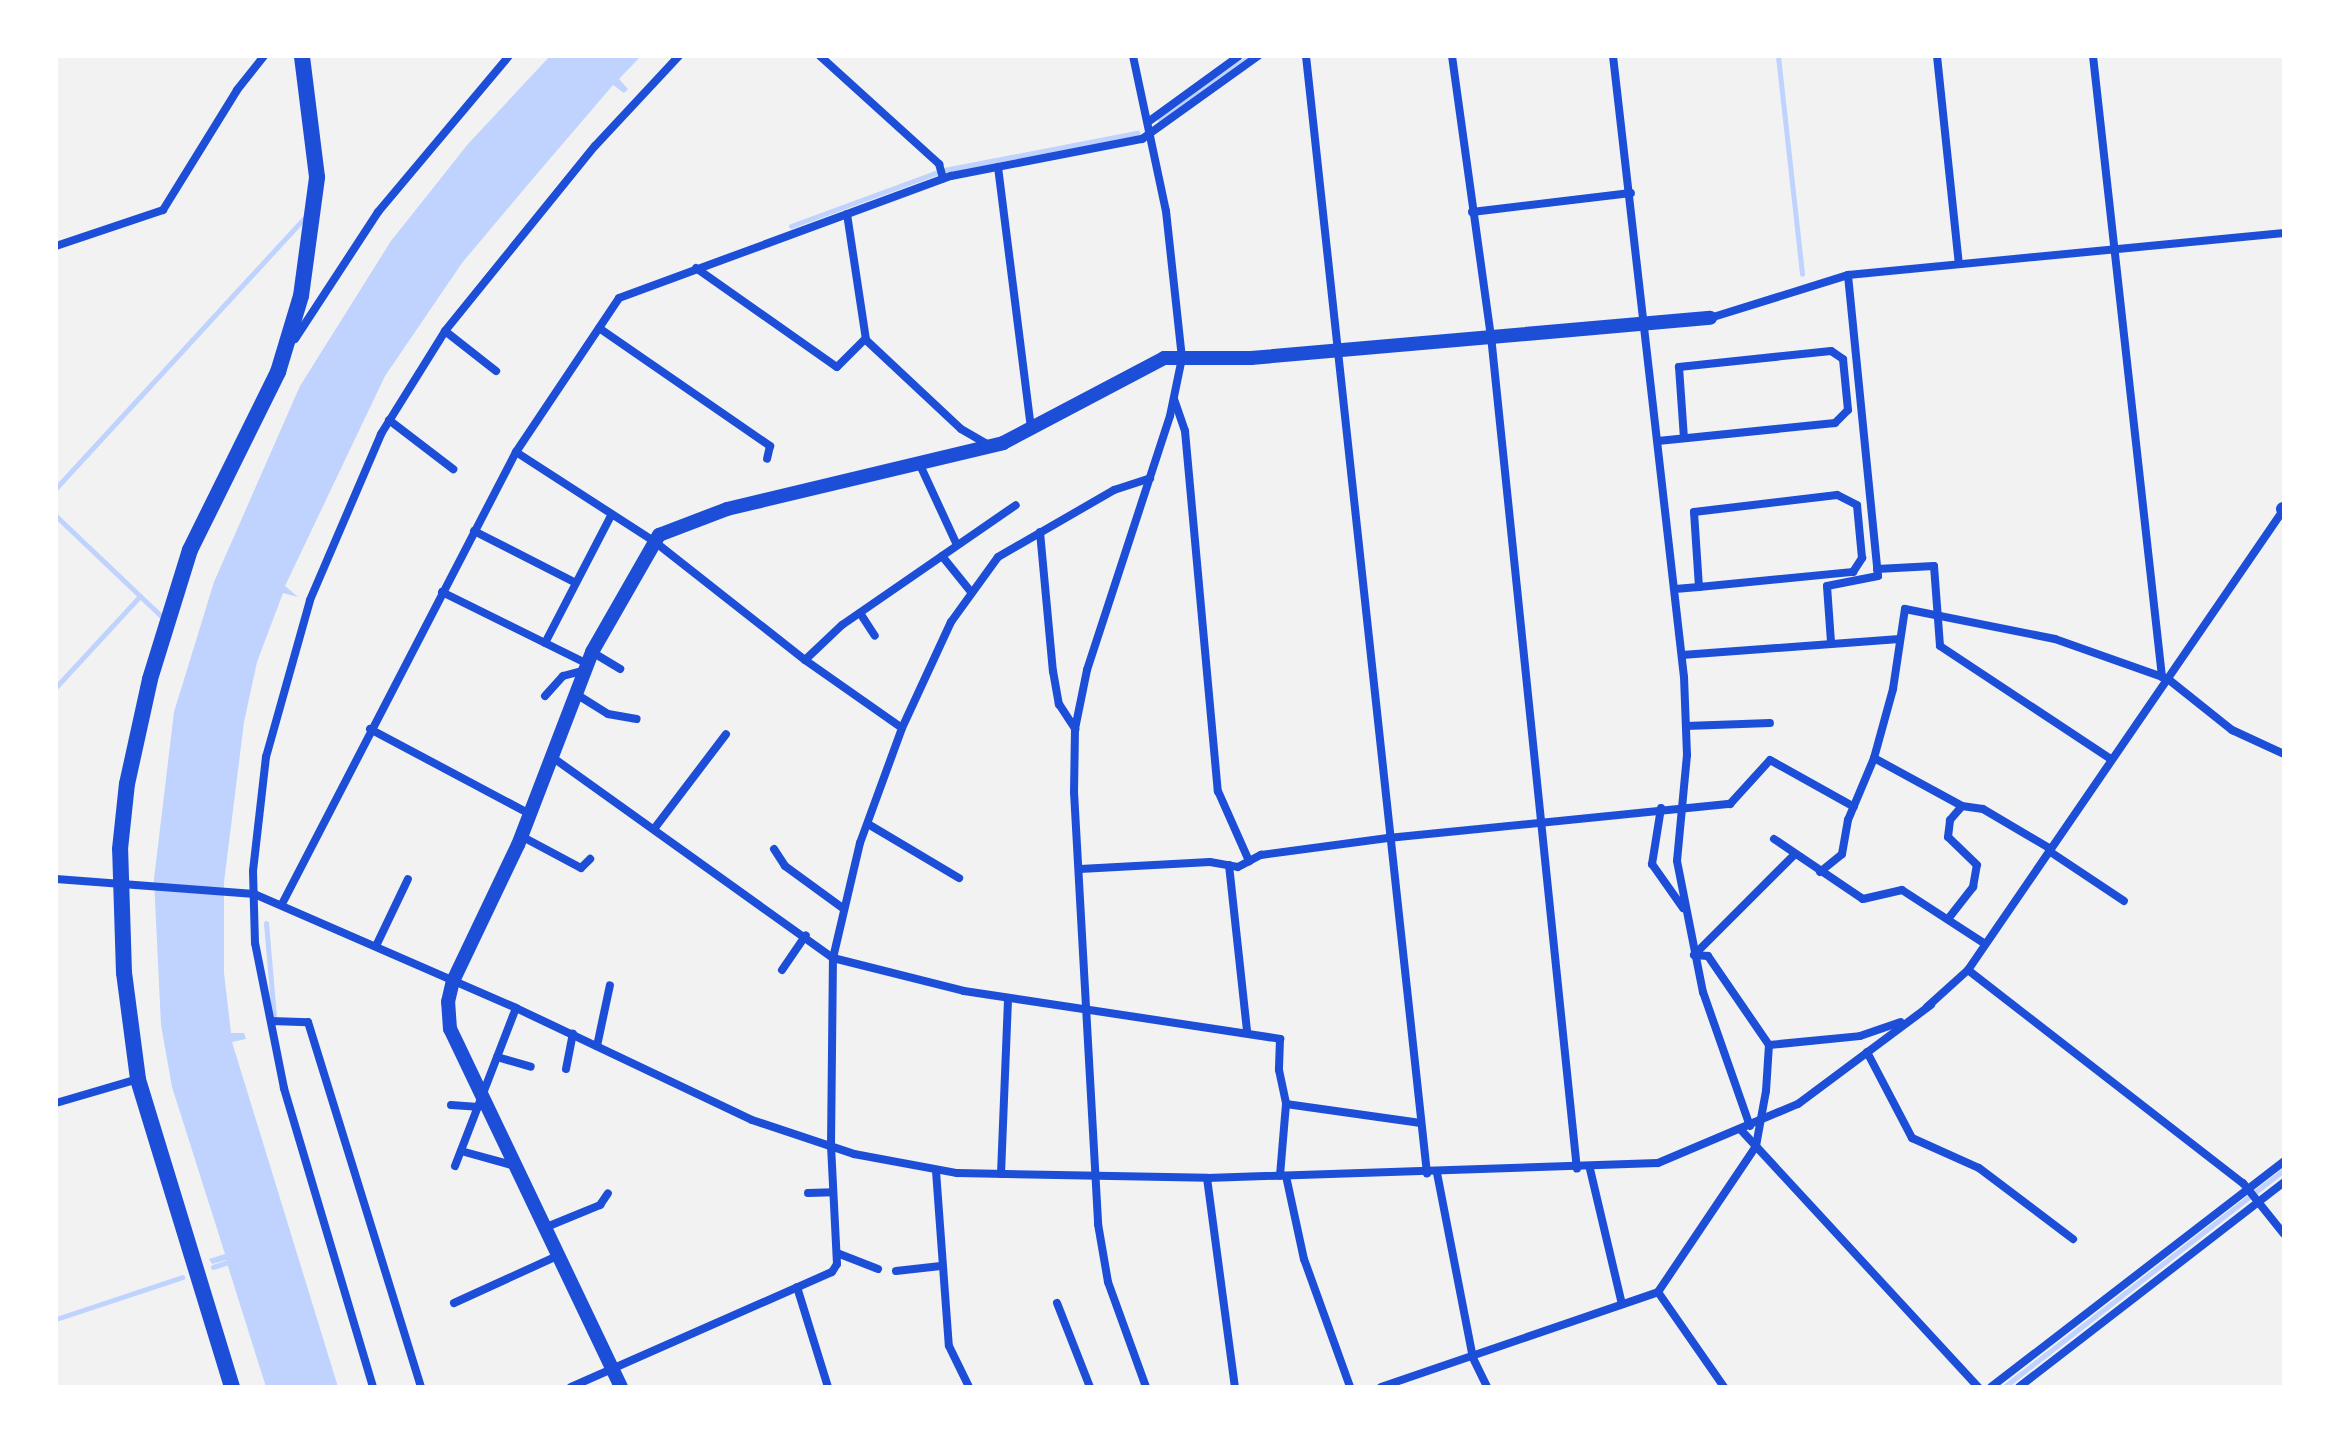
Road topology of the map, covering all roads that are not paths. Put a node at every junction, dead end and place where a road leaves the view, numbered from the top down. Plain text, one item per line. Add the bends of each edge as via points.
1 (264, 56) edge
2 (302, 56) edge
3 (509, 56) edge
4 (679, 56) edge
5 (820, 56) edge
6 (1133, 56) edge
7 (1239, 56) edge
8 (1258, 56) edge
9 (1306, 56) edge
10 (1452, 56) edge
11 (1613, 56) edge
12 (1937, 56) edge
13 (2093, 56) edge
14 (1148, 122) junction
15 (1150, 133) junction
16 (998, 167) junction
17 (943, 178) junction
18 (1631, 193) junction
19 (1472, 212) junction
20 (847, 214) junction
21 (2284, 233) edge
22 (56, 246) edge
23 (2114, 247) junction
24 (1959, 264) junction
25 (696, 268) junction
26 (1848, 275) junction
27 (1710, 318) joint
28 (1646, 323) junction
29 (599, 328) junction
30 (445, 331) junction
31 (1491, 336) junction
32 (865, 339) junction
33 (1336, 351) junction
34 (1182, 358) junction
35 (496, 371) dead end
36 (278, 372) junction
37 (1174, 397) junction
38 (389, 420) junction
39 (1031, 430) junction
40 (1684, 438) junction
41 (1658, 441) junction
42 (991, 447) junction
43 (516, 452) junction
44 (767, 459) dead end
45 (920, 465) junction
46 (453, 469) dead end
47 (1150, 478) junction
48 (1016, 505) dead end
49 (2284, 510) edge
50 (612, 514) junction
51 (474, 531) junction
52 (1040, 532) junction
53 (655, 542) junction
54 (957, 545) junction
55 (942, 556) junction
56 (1877, 569) junction
57 (576, 583) junction
58 (1699, 587) junction
59 (1675, 589) junction
60 (442, 592) junction
61 (971, 592) junction
62 (860, 613) junction
63 (1941, 615) junction
64 (875, 636) dead end
65 (1899, 639) junction
66 (1831, 642) junction
67 (545, 643) junction
68 (1682, 655) junction
69 (805, 660) junction
70 (589, 662) junction
71 (620, 669) dead end
72 (2165, 678) junction
73 (576, 694) junction
74 (545, 696) dead end
75 (637, 719) dead end
76 (1770, 723) dead end
77 (1686, 726) junction
78 (902, 728) junction
79 (370, 729) junction
80 (1075, 729) junction
81 (726, 734) dead end
82 (2284, 754) edge
83 (552, 757) junction
84 (1874, 758) junction
85 (2111, 759) junction
86 (1682, 806) junction
87 (1962, 806) junction
88 (1854, 807) junction
89 (1661, 808) junction
90 (530, 814) junction
91 (1540, 822) junction
92 (868, 824) junction
93 (654, 829) junction
94 (521, 836) junction
95 (1388, 838) junction
96 (1774, 839) dead end
97 (774, 849) dead end
98 (2050, 850) junction
99 (1794, 855) junction
100 (590, 859) dead end
101 (1249, 861) junction
102 (1229, 865) junction
103 (1080, 869) junction
104 (1820, 872) junction
105 (959, 878) dead end
106 (56, 879) edge
107 (408, 879) dead end
108 (126, 885) junction
109 (254, 894) junction
110 (2124, 901) dead end
111 (282, 904) junction
112 (844, 909) junction
113 (1686, 912) junction
114 (1948, 919) junction
115 (806, 935) junction
116 (1985, 944) junction
117 (376, 946) junction
118 (1694, 955) junction
119 (833, 958) junction
120 (782, 970) dead end
121 (1968, 970) junction
122 (453, 981) junction
123 (610, 985) dead end
124 (1008, 998) junction
125 (1931, 1005) junction
126 (516, 1008) junction
127 (1083, 1009) junction
128 (271, 1021) junction
129 (1247, 1032) junction
130 (573, 1034) junction
131 (1769, 1045) junction
132 (597, 1046) junction
133 (1867, 1052) junction
134 (497, 1057) junction
135 (531, 1067) dead end
136 (566, 1069) dead end
137 (138, 1079) junction
138 (480, 1102) junction
139 (56, 1103) edge
140 (1286, 1104) junction
141 (451, 1105) dead end
142 (1762, 1120) junction
143 (1421, 1123) junction
144 (1746, 1128) junction
145 (831, 1146) junction
146 (1756, 1146) junction
147 (461, 1151) junction
148 (2284, 1161) edge
149 (512, 1165) junction
150 (455, 1166) dead end
151 (1577, 1169) junction
152 (1590, 1169) junction
153 (936, 1171) junction
154 (1093, 1173) junction
155 (1432, 1173) junction
156 (1001, 1174) junction
157 (1283, 1176) junction
158 (1207, 1178) junction
159 (2284, 1182) edge
160 (2248, 1190) junction
161 (833, 1192) junction
162 (608, 1193) dead end
163 (808, 1193) dead end
164 (2258, 1200) junction
165 (544, 1228) junction
166 (2284, 1234) edge
167 (2073, 1239) dead end
168 (837, 1253) junction
169 (557, 1256) junction
170 (941, 1266) junction
171 (878, 1269) dead end
172 (896, 1271) dead end
173 (797, 1287) junction
174 (1658, 1292) junction
175 (454, 1303) dead end
176 (1057, 1303) dead end
177 (1622, 1304) junction
178 (1473, 1358) junction
179 (612, 1368) junction
180 (825, 1386) edge
181 (232, 1387) edge
182 (373, 1387) edge
183 (421, 1387) edge
184 (571, 1387) edge
185 (621, 1387) edge
186 (969, 1387) edge
187 (1090, 1387) edge
188 (1146, 1387) edge
189 (1235, 1387) edge
190 (1350, 1387) edge
191 (1381, 1387) edge
192 (1487, 1387) edge
193 (1724, 1387) edge
194 (1978, 1387) edge
195 (1991, 1387) edge
196 (2019, 1387) edge

1 - 22 street via 163,210
2 - 36 main road via 317,177 301,296
3 - 36 street via 378,212 302,325
4 - 30 street via 595,146
5 - 17 street via 939,164
6 - 14 street
7 - 14 street
8 - 15 street
9 - 33 street
10 - 19 street
11 - 18 street
12 - 24 street
13 - 23 street
14 - 15 street
15 - 16 street via 1142,139
15 - 34 street via 1166,211
16 - 17 street
16 - 39 street
17 - 20 street
18 - 19 street
18 - 28 street
19 - 31 street
20 - 25 street
20 - 32 street
21 - 23 street
23 - 24 street
23 - 72 street
24 - 26 street
25 - 29 street via 619,298
25 - 32 street via 837,367
26 - 27 street
26 - 56 street
27 - 28 street
28 - 31 street
28 - 41 street
29 - 43 street
29 - 44 street via 770,446
30 - 35 street
30 - 38 street
31 - 33 street
31 - 91 street
32 - 42 street via 961,429
33 - 34 street
33 - 95 street
34 - 37 street
34 - 39 street via 1164,358 1138,369
36 - 108 main road via 190,550 150,679 127,784
37 - 47 street
37 - 101 street via 1185,431 1218,791
38 - 46 street
38 - 109 street via 310,600 266,757
39 - 42 street
40 - 40 street via 1835,423 1848,410 1843,359 1831,351 1679,367
40 - 41 street
41 - 59 street
42 - 45 street
43 - 50 street
43 - 51 street
45 - 53 street via 727,509 679,523
45 - 54 street
47 - 52 street via 1114,490
47 - 80 street via 1087,670
48 - 54 street
49 - 72 street
50 - 53 street
50 - 57 street
51 - 57 street
51 - 60 street
52 - 61 street via 1010,546
52 - 80 street via 1053,671 1059,704
53 - 69 street
53 - 70 street
54 - 55 street
55 - 61 street
55 - 62 street
56 - 63 street via 1934,566
56 - 66 street via 1878,576 1868,582 1827,586
57 - 67 street
58 - 58 street via 1853,572 1862,558 1857,505 1837,495 1694,512
58 - 59 street
59 - 68 street
60 - 67 street
60 - 79 street
61 - 78 street via 951,622
62 - 64 street
62 - 69 street
63 - 65 street via 1905,609
63 - 72 street via 2055,639
63 - 85 street via 1940,646
65 - 66 street
65 - 84 street
66 - 68 street
67 - 70 street
68 - 77 street
69 - 78 street
70 - 71 street
70 - 73 street
70 - 74 street via 563,676
72 - 82 street via 2232,730
72 - 85 street
73 - 75 street via 608,714
73 - 83 street
76 - 77 street
77 - 86 street
78 - 92 street
79 - 90 street
79 - 111 street
80 - 103 street
81 - 93 street
83 - 90 street
83 - 93 street
84 - 87 street
84 - 88 street
85 - 98 street
86 - 88 street via 1730,804 1770,760
86 - 89 street
86 - 113 street via 1677,861
87 - 98 street via 1983,809
87 - 114 street via 1950,820 1948,837 1977,865 1973,887
88 - 104 street via 1842,854
89 - 91 street
89 - 113 street via 1652,864
90 - 94 street
91 - 95 street
91 - 151 street
92 - 105 street
92 - 112 street
93 - 115 street
94 - 100 street via 581,868
94 - 122 street
95 - 101 street
95 - 143 street
96 - 99 street
97 - 112 street via 785,866
98 - 110 street
98 - 116 street
99 - 104 street
99 - 118 street
101 - 102 street
102 - 103 street
102 - 129 street
103 - 127 street
104 - 114 street via 1863,899 1902,890
106 - 108 street
107 - 117 street
108 - 109 street
108 - 137 main road via 124,973
109 - 111 street
109 - 128 street via 255,943
111 - 117 street
112 - 119 street
113 - 118 street
114 - 116 street
115 - 119 street
115 - 120 street
116 - 121 street
117 - 122 street
118 - 131 street via 1708,956
118 - 144 street
119 - 124 street
119 - 145 street
121 - 125 street
121 - 160 street
122 - 126 street
122 - 138 street via 450,1029
123 - 132 street
124 - 127 street
124 - 156 street
125 - 131 street via 1860,1036
125 - 133 street
126 - 130 street
126 - 134 street
127 - 129 street
127 - 154 street
128 - 182 street via 284,1088
128 - 183 street via 308,1022
129 - 140 street via 1280,1039
130 - 132 street
130 - 136 street
131 - 142 street
132 - 145 street via 752,1120
133 - 142 street via 1798,1104
133 - 167 street via 1912,1138 1979,1168
134 - 135 street
134 - 138 street
137 - 139 street
137 - 181 main road
138 - 141 street
138 - 147 street
138 - 149 street
140 - 143 street
140 - 157 street
142 - 144 street
142 - 146 street
143 - 155 street
144 - 146 street
144 - 152 street via 1675,1159
145 - 153 street
145 - 161 street
146 - 174 street
146 - 194 street
147 - 149 street
147 - 150 street
148 - 160 street
149 - 165 street
151 - 152 street
151 - 155 street
152 - 177 street
153 - 156 street
153 - 170 street
154 - 156 street
154 - 158 street
154 - 188 street via 1108,1282
155 - 157 street
155 - 178 street
157 - 158 street
157 - 190 street via 1304,1259
158 - 189 street
159 - 164 street
160 - 164 street
160 - 195 street
161 - 163 street
161 - 168 street
162 - 165 street via 600,1205
164 - 166 street
164 - 196 street
165 - 169 street
168 - 171 street
168 - 173 street via 832,1272
169 - 175 street
169 - 179 street
170 - 172 street
170 - 186 street via 949,1346
173 - 179 street
173 - 180 street
174 - 177 street
174 - 193 street
176 - 187 street
177 - 178 street
178 - 191 street
178 - 192 street
179 - 184 street
179 - 185 street

